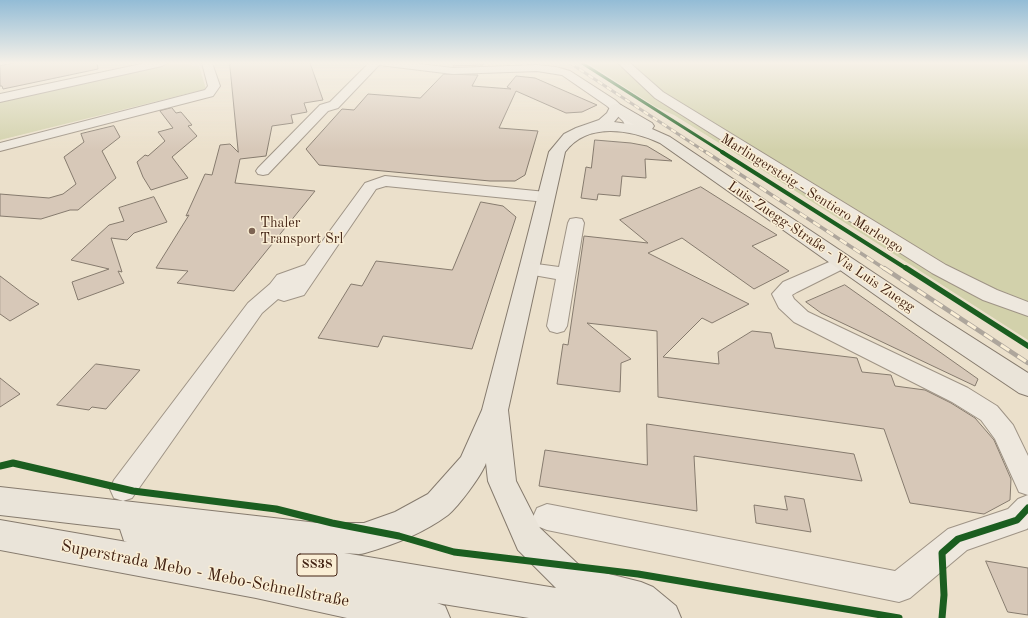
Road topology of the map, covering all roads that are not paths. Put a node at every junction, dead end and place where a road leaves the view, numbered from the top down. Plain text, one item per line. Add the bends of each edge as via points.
1 (29, 92) edge
2 (210, 92) edge
3 (347, 92) edge
4 (593, 92) edge
5 (655, 92) edge
6 (0, 98) edge
7 (613, 106) junction
8 (595, 107) dead end
9 (633, 128) junction
10 (589, 129) junction
11 (664, 140) junction
12 (0, 146) edge
13 (263, 171) dead end
14 (546, 197) junction
15 (576, 223) dead end
16 (843, 262) junction
17 (529, 269) junction
18 (566, 274) junction
19 (1028, 309) edge
20 (557, 326) dead end
21 (1028, 386) edge
22 (496, 410) junction
23 (1028, 483) edge
24 (123, 489) dead end
25 (0, 501) edge
26 (1028, 508) edge
27 (547, 517) dead end
28 (0, 535) edge
29 (433, 618) edge
30 (636, 618) edge
31 (664, 618) edge

1 - 6 street
2 - 12 street
3 - 13 street via 334,105 324,108
4 - 7 street
5 - 19 street via 938,269 990,295
7 - 8 street
7 - 9 street via 628,119
7 - 10 main road via 612,117 608,122
7 - 11 main road via 650,128
9 - 10 main road, Luis-Zuegg-Straße - Via Luis Zuegg via 606,126
9 - 11 main road, Luis-Zuegg-Straße - Via Luis Zuegg
10 - 14 main road via 573,134 557,152
11 - 16 main road, Luis-Zuegg-Straße - Via Luis Zuegg
14 - 17 main road
14 - 24 street via 385,181 370,186 297,290 284,294 277,289 255,308
15 - 18 street
16 - 21 main road, Luis-Zuegg-Straße - Via Luis Zuegg
16 - 23 street via 790,287 782,294 786,303 801,317 960,395 989,413 1004,432
17 - 18 street
17 - 22 main road
18 - 20 street
22 - 25 main road via 471,466 439,504 402,525 364,538 318,538
22 - 31 main road via 502,481 529,539 572,581 641,599
25 - 30 main road, Superstrada Mebo - Mebo-Schnellstraße / SS38 via 245,552 489,596
26 - 27 street via 1017,520 958,539 899,587
28 - 29 main road, Superstrada Mebo - Mebo-Schnellstraße / SS38 via 256,581

